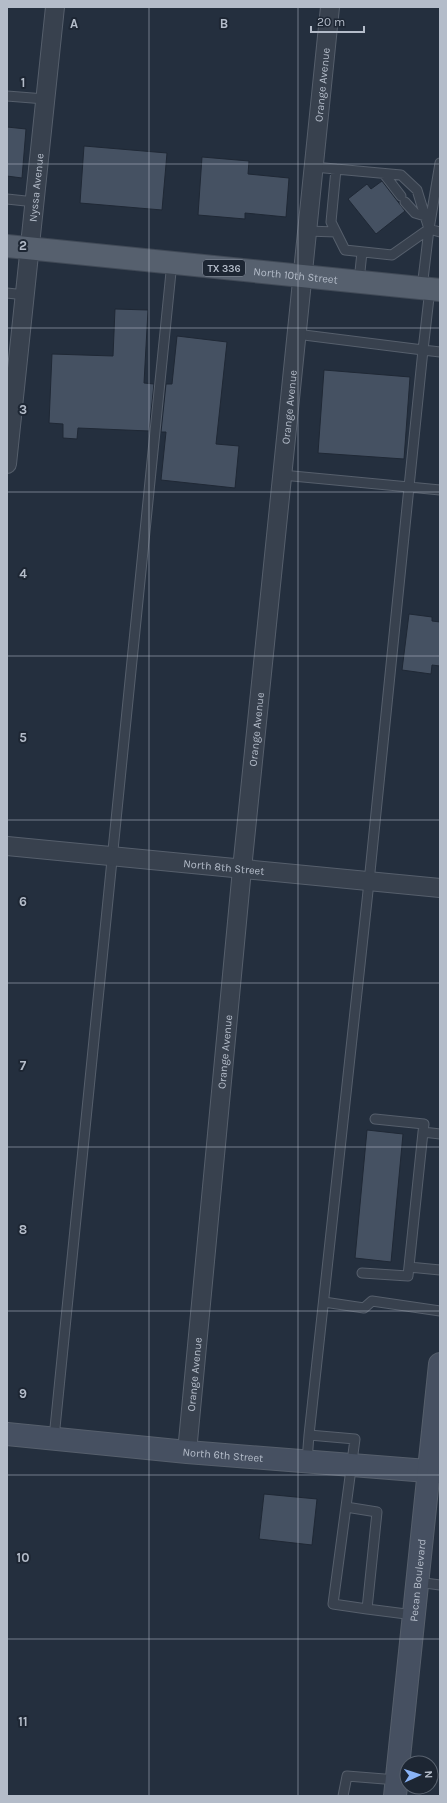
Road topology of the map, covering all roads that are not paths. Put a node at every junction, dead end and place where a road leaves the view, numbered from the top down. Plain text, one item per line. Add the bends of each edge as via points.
1 (54, 7) edge
2 (330, 7) edge
3 (7, 96) edge
4 (45, 100) junction
5 (440, 163) edge
6 (314, 167) junction
7 (336, 169) junction
8 (384, 174) junction
9 (7, 199) edge
10 (35, 202) junction
11 (425, 216) junction
12 (429, 229) junction
13 (307, 231) junction
14 (336, 232) junction
15 (440, 232) edge
16 (7, 246) edge
17 (30, 248) junction
18 (362, 252) junction
19 (172, 262) junction
20 (302, 276) junction
21 (359, 281) junction
22 (431, 289) edge
23 (7, 293) edge
24 (25, 295) junction
25 (296, 334) junction
26 (423, 350) junction
27 (440, 352) edge
28 (7, 464) edge
29 (282, 475) junction
30 (409, 487) junction
31 (440, 490) edge
32 (7, 846) edge
33 (113, 857) junction
34 (242, 870) junction
35 (369, 882) junction
36 (440, 888) edge
37 (376, 1118) dead end
38 (423, 1132) junction
39 (440, 1134) edge
40 (409, 1266) junction
41 (440, 1270) edge
42 (362, 1273) dead end
43 (324, 1302) junction
44 (440, 1311) edge
45 (440, 1364) edge
46 (7, 1434) edge
47 (309, 1435) junction
48 (54, 1438) junction
49 (187, 1452) junction
50 (307, 1461) junction
51 (352, 1465) junction
52 (434, 1471) edge
53 (346, 1507) junction
54 (417, 1582) junction
55 (440, 1585) edge
56 (367, 1609) junction
57 (414, 1615) junction
58 (396, 1788) edge
59 (343, 1796) edge

1 - 4 street, Nyssa Avenue
2 - 6 street, Orange Avenue
3 - 4 lane
4 - 10 street, Nyssa Avenue
5 - 12 lane
6 - 7 lane
6 - 13 street, Orange Avenue
7 - 8 lane
7 - 14 lane via 331,222
8 - 11 lane via 416,213
8 - 11 lane via 401,175 417,190
9 - 10 lane
10 - 17 street, Nyssa Avenue
11 - 12 lane
12 - 15 lane
12 - 18 lane via 392,255
12 - 22 lane
13 - 14 lane
13 - 20 street, Orange Avenue
14 - 18 lane via 345,250
16 - 17 main road, North 10th Street / TX 336
17 - 19 main road, North 10th Street / TX 336
17 - 24 street, Nyssa Avenue
18 - 21 lane
19 - 20 main road, North 10th Street / TX 336
19 - 33 lane
20 - 21 main road, North 10th Street / TX 336
20 - 25 street, Orange Avenue
21 - 22 main road, North 10th Street / TX 336
22 - 26 lane
23 - 24 lane
24 - 28 street, Nyssa Avenue
25 - 26 lane
25 - 29 street, Orange Avenue
26 - 27 lane
26 - 30 lane
29 - 30 lane
29 - 34 street, Orange Avenue
30 - 31 lane
30 - 35 lane
32 - 33 street, North 8th Street
33 - 34 street, North 8th Street
33 - 48 lane
34 - 35 street, North 8th Street
34 - 49 street, Orange Avenue
35 - 36 street, North 8th Street
35 - 43 lane
37 - 38 lane via 424,1124
38 - 39 lane
38 - 40 lane
40 - 41 lane
40 - 42 lane via 408,1276
43 - 44 lane via 364,1308 372,1301
43 - 47 lane
45 - 52 street, Pecan Boulevard
46 - 48 street, North 6th Street
47 - 50 lane
47 - 51 lane via 355,1440
48 - 49 street, North 6th Street
49 - 50 street, North 6th Street
50 - 51 street, North 6th Street
51 - 52 street, North 6th Street
51 - 53 lane
52 - 54 street, Pecan Boulevard
53 - 56 lane via 377,1512
53 - 56 lane via 333,1604
54 - 55 lane
54 - 57 street, Pecan Boulevard
56 - 57 lane
57 - 58 street, Pecan Boulevard
58 - 59 lane via 347,1776

